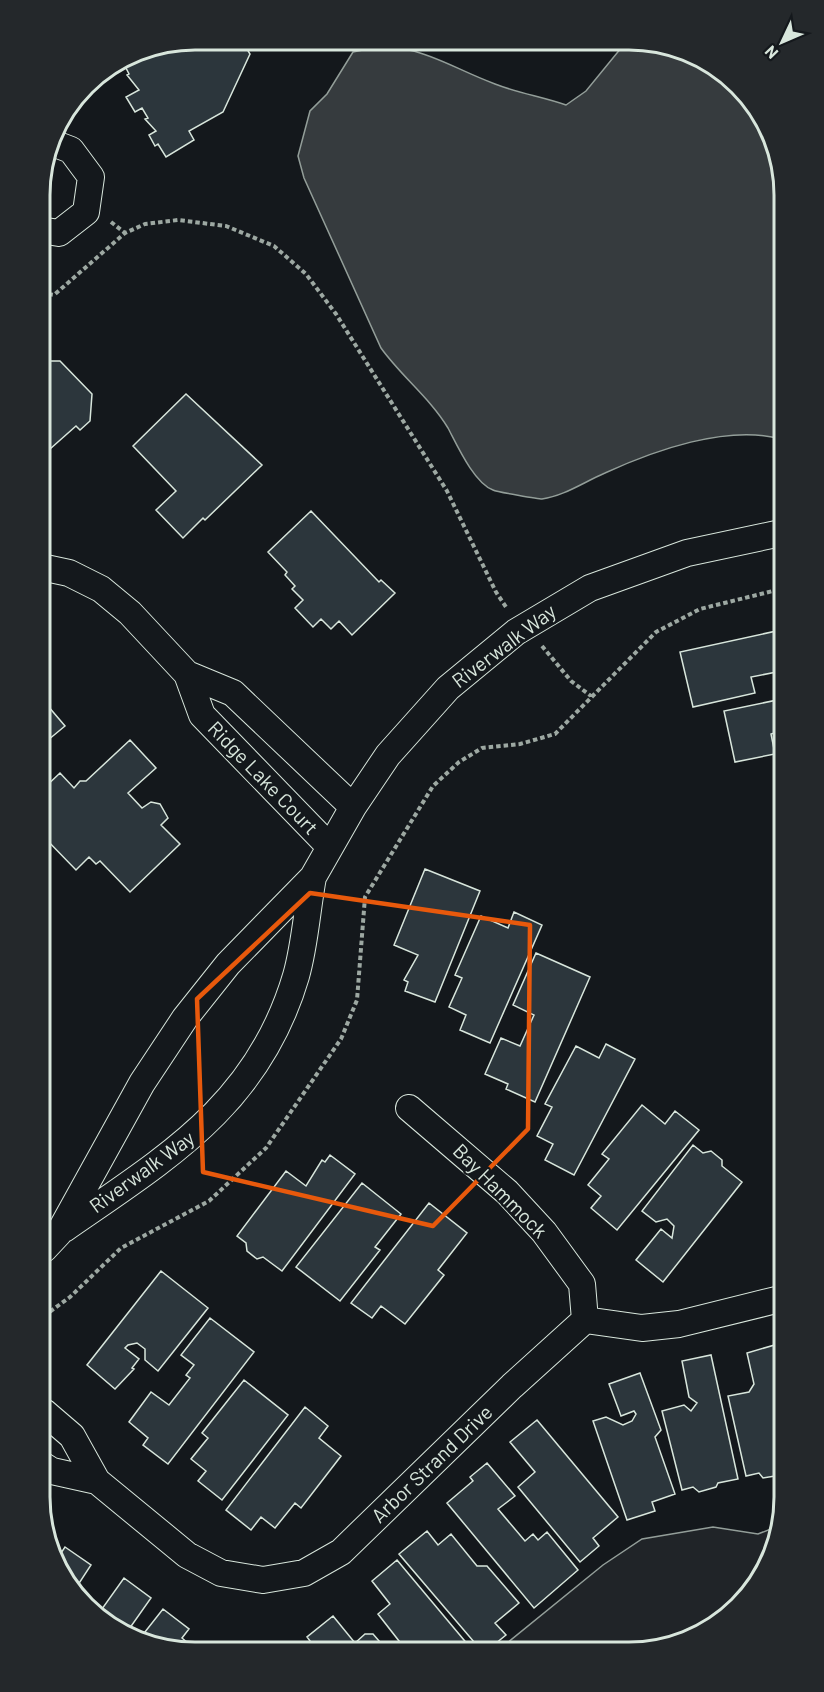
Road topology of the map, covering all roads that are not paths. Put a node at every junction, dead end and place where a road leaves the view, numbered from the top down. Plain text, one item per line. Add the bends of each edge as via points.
1 (59, 145) edge
2 (50, 232) edge
3 (774, 534) edge
4 (50, 569) edge
5 (187, 674) junction
6 (352, 807) junction
7 (329, 846) junction
8 (312, 877) junction
9 (409, 1108) dead end
10 (51, 1241) edge
11 (774, 1300) edge
12 (585, 1320) junction
13 (50, 1417) edge
14 (50, 1470) edge
15 (97, 1481) junction

1 - 2 street via 71,150 91,177 86,212 58,233
3 - 6 street, Riverwalk Way via 676,556 590,588 552,609 482,658 448,688 388,755
4 - 5 street, Ridge Lake Court via 69,573 101,589 130,612
5 - 6 street, Ridge Lake Court via 233,693
5 - 7 street, Ridge Lake Court via 202,715
6 - 7 street, Riverwalk Way
7 - 8 street, Riverwalk Way
8 - 10 street, Riverwalk Way via 228,964 185,1018 142,1083
8 - 10 street, Riverwalk Way via 296,975 280,1017 234,1094 173,1154
9 - 12 street, Bay Hammock via 507,1192 544,1232 582,1284
11 - 12 street via 679,1324 642,1328
12 - 15 street, Arbor Strand Drive via 341,1552 304,1573 263,1580 221,1573 187,1555
13 - 15 street, Arbor Strand Drive via 72,1436
14 - 15 street, Arbor Strand Drive

